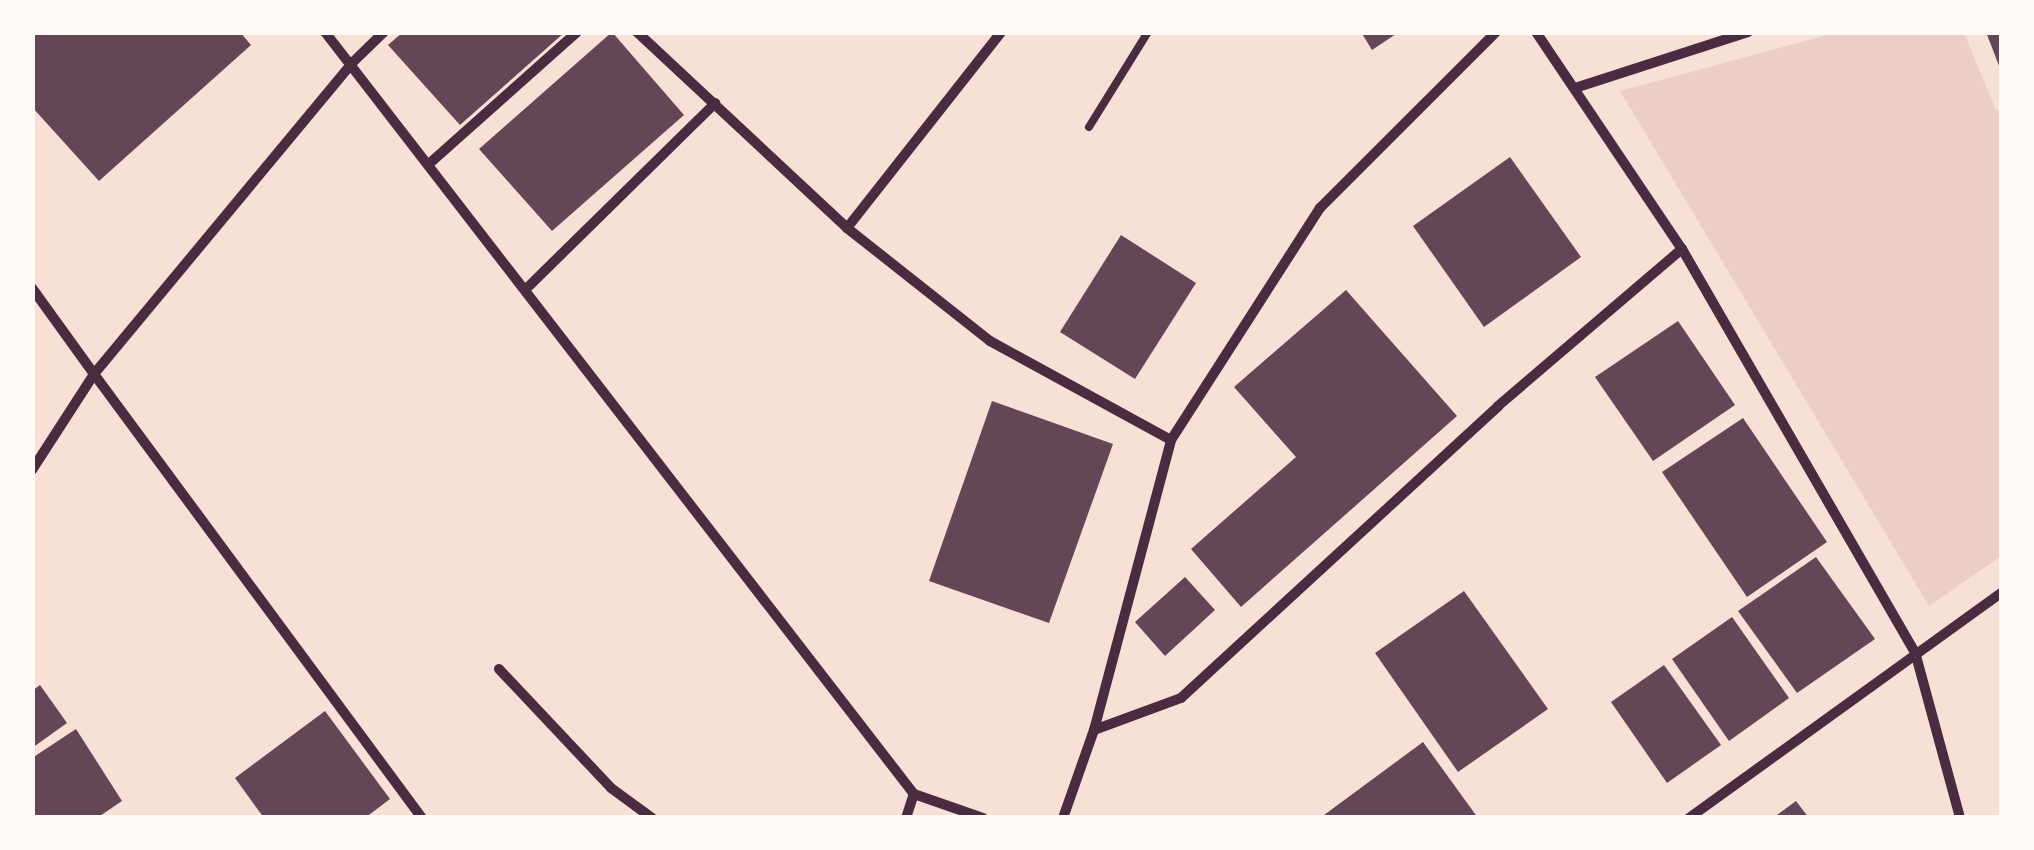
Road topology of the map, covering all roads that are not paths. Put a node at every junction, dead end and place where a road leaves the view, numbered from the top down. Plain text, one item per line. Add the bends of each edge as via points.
1 (326, 32) edge
2 (384, 32) edge
3 (577, 32) edge
4 (638, 32) edge
5 (1001, 32) edge
6 (1148, 32) edge
7 (1496, 32) edge
8 (1536, 32) edge
9 (1748, 32) edge
10 (352, 62) junction
11 (1575, 88) junction
12 (716, 103) junction
13 (1090, 127) dead end
14 (430, 163) junction
15 (847, 228) junction
16 (1682, 248) junction
17 (32, 288) edge
18 (527, 288) junction
19 (94, 374) junction
20 (1170, 440) junction
21 (32, 470) edge
22 (2002, 592) edge
23 (1915, 652) junction
24 (500, 669) dead end
25 (1094, 730) junction
26 (914, 794) junction
27 (422, 818) edge
28 (652, 818) edge
29 (906, 818) edge
30 (984, 818) edge
31 (1063, 818) edge
32 (1689, 818) edge
33 (1960, 818) edge

1 - 10 street
2 - 10 street
3 - 14 street
4 - 12 street
5 - 15 street
6 - 13 lane
7 - 20 street via 1320,208
8 - 11 street
9 - 11 street
10 - 14 street
10 - 19 street
11 - 16 street
12 - 15 street
12 - 18 street
14 - 18 street
15 - 20 street via 990,341
16 - 23 street
16 - 25 street via 1498,406 1180,698
17 - 19 street
18 - 26 street
19 - 21 street
19 - 27 street
20 - 25 street
22 - 23 street
23 - 32 street
23 - 33 street
24 - 28 street via 611,788
25 - 31 street
26 - 29 street
26 - 30 street

